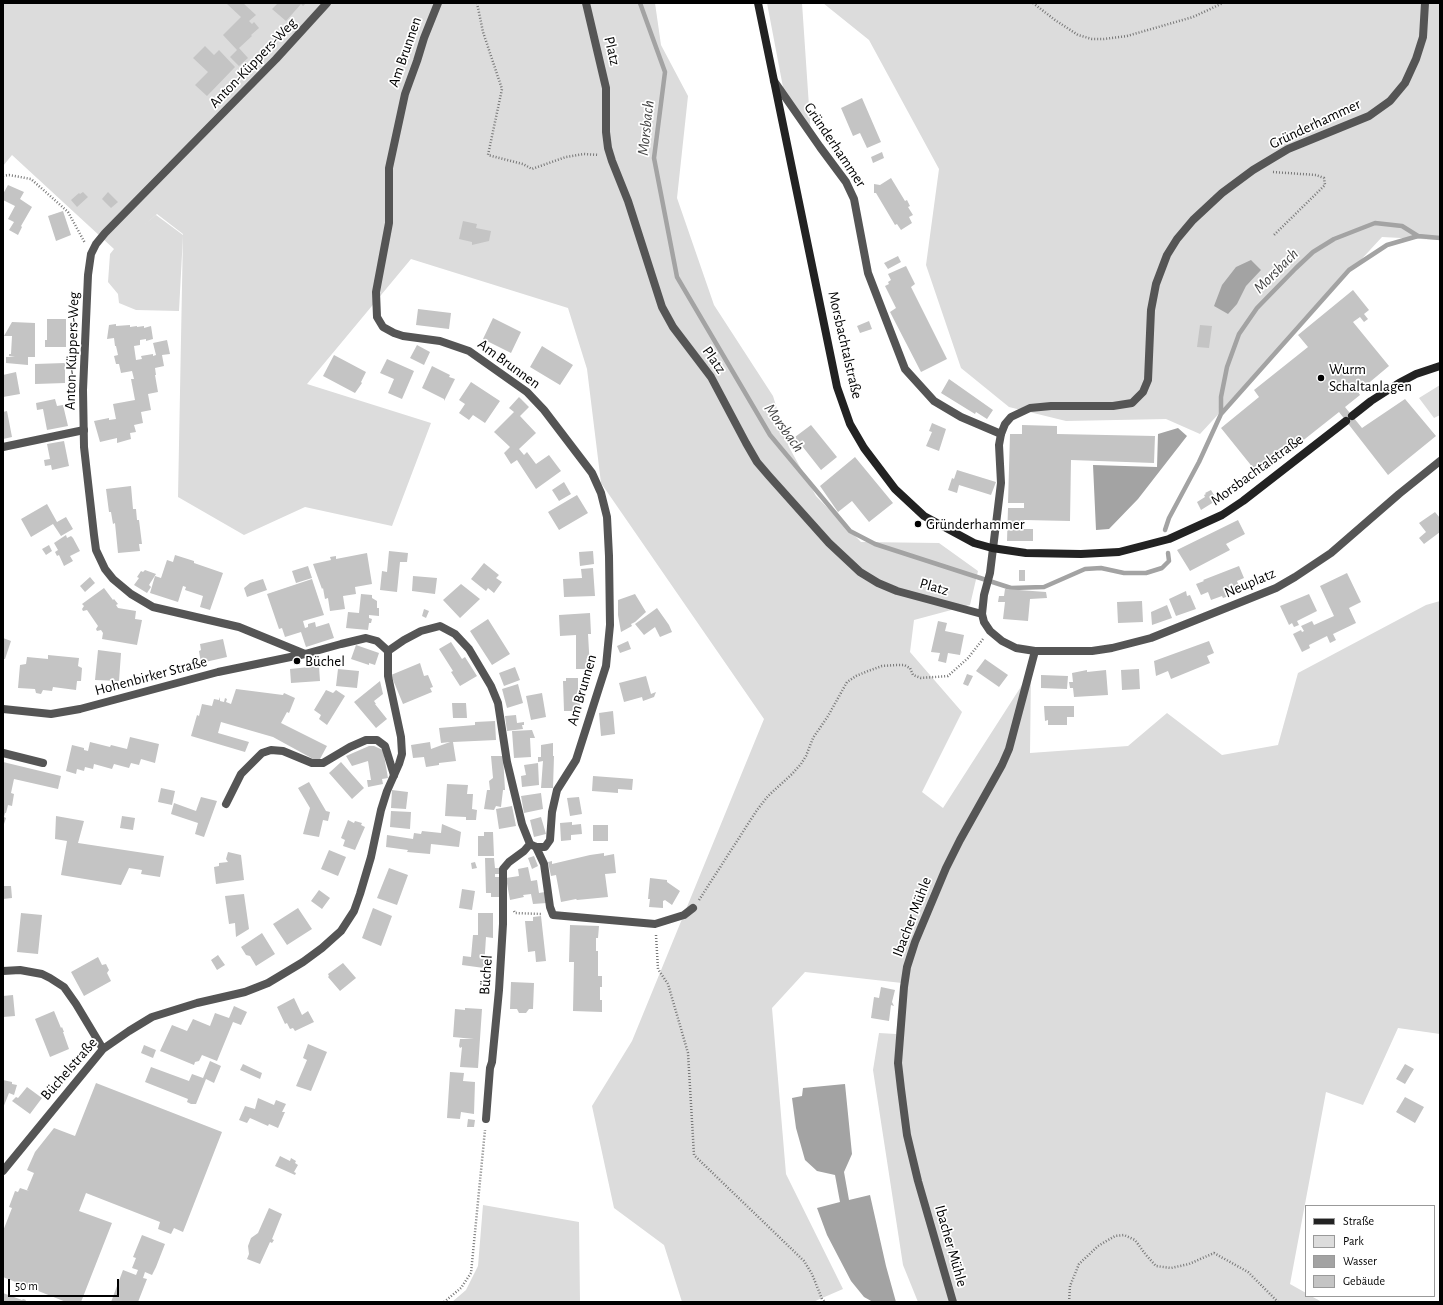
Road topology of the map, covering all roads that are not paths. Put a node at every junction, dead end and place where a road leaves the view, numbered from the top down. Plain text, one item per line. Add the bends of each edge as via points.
1 (328, 3) edge
2 (438, 3) edge
3 (586, 3) edge
4 (758, 3) edge
5 (1425, 3) edge
6 (774, 81) junction
7 (1440, 366) edge
8 (84, 430) junction
9 (1001, 434) junction
10 (3, 447) edge
11 (1440, 461) edge
12 (992, 548) junction
13 (982, 614) junction
14 (388, 651) junction
15 (1035, 651) junction
16 (306, 654) junction
17 (3, 709) edge
18 (3, 753) edge
19 (43, 763) dead end
20 (394, 775) junction
21 (557, 790) joint
22 (226, 804) dead end
23 (533, 846) junction
24 (692, 908) road end
25 (3, 971) edge
26 (103, 1049) junction
27 (486, 1119) road end
28 (3, 1171) edge
29 (953, 1302) edge

1 - 8 street, Anton-Küppers-Weg via 96,244 91,254 88,275 83,390
2 - 21 street, Am Brunnen via 405,94 389,168 389,224 376,292 377,317 383,326 394,334 440,341 469,351 527,392 592,473 601,493 607,517 609,556 610,625 606,666 576,760
3 - 13 street, Platz via 606,88 606,132 612,161 628,201 660,300 668,318 711,377 757,462 829,542 860,572 898,591
4 - 6 main road, Morsbachtalstraße
5 - 9 street, Gründerhammer via 1423,37 1416,60 1405,83 1390,101 1369,116 1288,149 1253,170 1222,193 1193,220 1167,255 1156,284 1151,310 1148,380 1143,392 1132,403 1113,406 1030,408 1011,417
6 - 9 street, Gründerhammer via 846,182 854,199 868,273 905,369 934,401 961,417
6 - 12 main road, Morsbachtalstraße via 837,387 850,424 864,448 895,489 924,516 974,543
7 - 12 main road, Morsbachtalstraße via 1399,382 1242,501 1222,514 1169,539 1119,552 1080,554 1026,553
8 - 10 street
8 - 16 street, Anton-Küppers-Weg via 96,550 113,579 153,607 239,628
9 - 12 street, Gründerhammer via 1001,483
11 - 15 street, Neuplatz via 1331,553 1276,588 1132,643 1092,651
12 - 13 street, Gründerhammer
13 - 15 street via 990,631 1002,641 1016,648
14 - 16 street via 377,641 366,638
14 - 20 street via 388,676 401,737 402,754
14 - 23 street via 421,631 440,626 455,634 469,648 492,686 498,702 507,762 522,824
15 - 29 street, Ibacher Mühle via 1009,749 946,868 915,942 904,987 898,1063 907,1135
16 - 17 street, Hohenbirker Straße via 218,672 63,713 44,714
18 - 19 street
20 - 22 street via 385,746 377,740 366,740 323,763 312,763 283,751 271,750 262,753 241,774
20 - 26 street, Büchelstraße via 381,810 366,877 354,911 341,931 303,962 268,983 245,992 152,1017
21 - 23 street, Büchel via 550,840 544,847
23 - 24 street via 544,864 553,915 655,924 684,915
23 - 27 street, Büchel via 503,869 498,1004
25 - 26 street via 31,971 58,983 71,995
26 - 28 street, Büchelstraße

